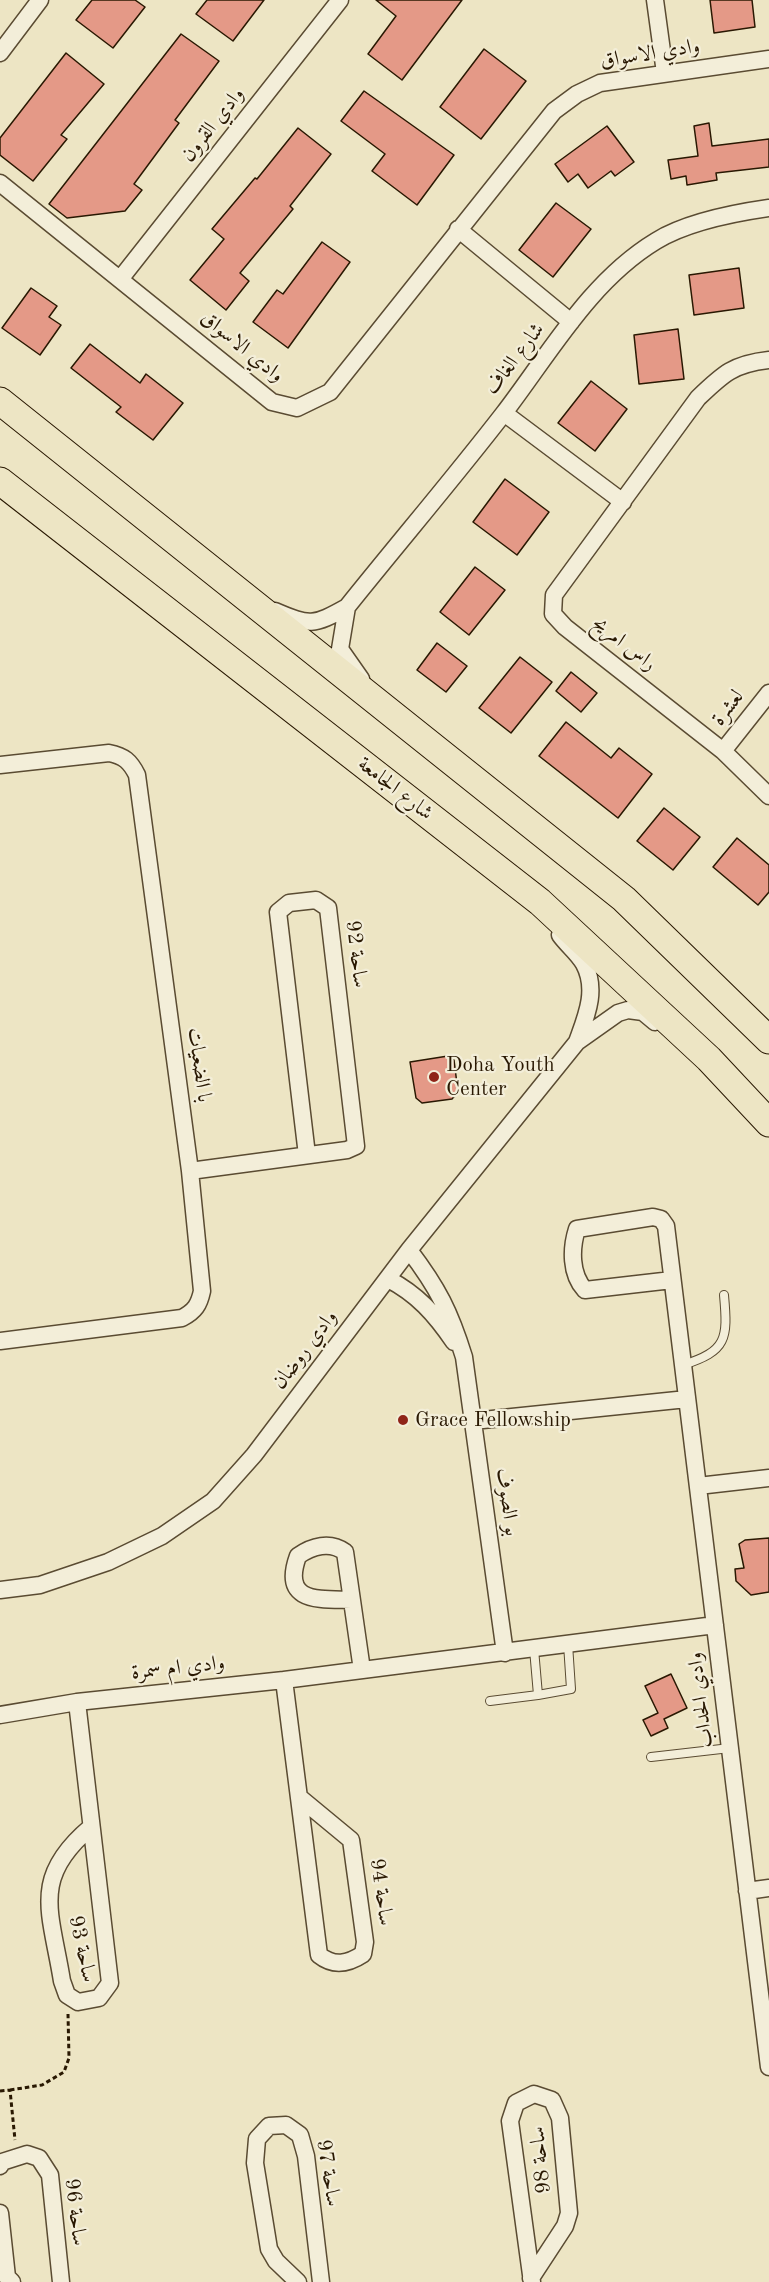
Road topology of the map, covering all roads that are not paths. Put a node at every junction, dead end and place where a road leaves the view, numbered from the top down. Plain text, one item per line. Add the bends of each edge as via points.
1 (40, 0) edge
2 (340, 0) edge
3 (655, 0) edge
4 (0, 53) edge
5 (769, 59) edge
6 (664, 73) junction
7 (0, 183) edge
8 (769, 208) edge
9 (458, 229) junction
10 (121, 278) junction
11 (571, 322) junction
12 (769, 360) edge
13 (0, 401) edge
14 (504, 413) junction
15 (0, 481) edge
16 (623, 502) junction
17 (248, 600) junction
18 (346, 607) junction
19 (769, 693) edge
20 (396, 718) junction
21 (723, 751) junction
22 (0, 765) edge
23 (769, 796) edge
24 (540, 902) junction
25 (769, 1040) edge
26 (577, 1042) junction
27 (709, 1059) junction
28 (769, 1123) edge
29 (307, 1155) junction
30 (190, 1171) junction
31 (409, 1250) junction
32 (388, 1279) junction
33 (672, 1280) junction
34 (724, 1295) dead end
35 (0, 1341) edge
36 (464, 1357) junction
37 (683, 1365) junction
38 (687, 1399) junction
39 (473, 1421) junction
40 (769, 1478) edge
41 (698, 1486) junction
42 (0, 1590) edge
43 (351, 1600) dead end
44 (715, 1625) junction
45 (568, 1644) junction
46 (534, 1649) junction
47 (505, 1653) junction
48 (362, 1670) junction
49 (284, 1680) junction
50 (538, 1695) junction
51 (490, 1701) dead end
52 (76, 1702) junction
53 (0, 1715) edge
54 (730, 1748) junction
55 (651, 1757) dead end
56 (299, 1797) junction
57 (91, 1827) junction
58 (769, 1888) edge
59 (747, 1891) junction
60 (769, 2067) edge
61 (0, 2166) edge
62 (0, 2213) edge
63 (532, 2280) edge
64 (12, 2282) edge
65 (61, 2282) edge
66 (298, 2282) edge
67 (321, 2282) edge

1 - 4 street
2 - 10 street, وادي القرون
3 - 6 street
5 - 6 street, وادي الاسواق
6 - 9 street, وادي الاسواق via 600,83 554,111
7 - 10 street, وادي الاسواق
8 - 11 street, شارع الغاف via 727,213 657,240 613,274
9 - 10 street, وادي الاسواق via 330,392 297,408 272,402
9 - 11 street
11 - 14 street, شارع الغاف
12 - 16 street, راس امريح via 744,363 698,398
13 - 17 main road
14 - 16 street
14 - 18 street, شارع الغاف
15 - 24 main road, شارع الجامعة
16 - 21 street, راس امريح via 554,595 553,614
17 - 18 street, شارع الغاف via 302,622 321,621
17 - 20 main road
18 - 20 street via 340,649
19 - 21 street, لعشرة
20 - 25 main road via 624,898
21 - 23 street, راس امريح
22 - 30 street, با الضعيات via 109,753 123,756 132,764 137,775
24 - 26 street, وادي روضان via 589,975 591,1000
24 - 27 main road, شارع الجامعة
26 - 27 street, وادي روضان via 628,1010 643,1012 679,1042
26 - 31 street, وادي روضان
27 - 28 main road, شارع الجامعة
29 - 29 street, ساحة 92 via 347,1150 356,1146 357,1137 328,908 316,900 289,903 278,912
29 - 30 street, ساحة 92
30 - 35 street, با الضعيات via 202,1291 194,1311 182,1318
31 - 32 street, وادي روضان
31 - 36 street, بو الصوف via 452,1317
32 - 36 street, بو الصوف via 409,1290 437,1316
32 - 42 street, وادي روضان via 254,1455 213,1501 162,1536 108,1562 40,1585
33 - 33 street, وادي الحداب via 666,1226 661,1219 577,1229 573,1261 578,1281 585,1290
33 - 37 street, وادي الحداب
34 - 37 lane via 727,1329 721,1346 707,1357
36 - 39 street, بو الصوف
37 - 38 street, وادي الحداب
38 - 39 street
38 - 41 street, وادي الحداب
39 - 47 street, بو الصوف
40 - 41 street
41 - 44 street, وادي الحداب
43 - 48 street
44 - 45 street, وادي ام سمرة
44 - 54 street, وادي الحداب
45 - 46 street, وادي ام سمرة
45 - 50 lane via 571,1689
46 - 47 street, وادي ام سمرة
46 - 50 lane
47 - 48 street, وادي ام سمرة
48 - 49 street, وادي ام سمرة
49 - 52 street, وادي ام سمرة
49 - 56 street, ساحة 94
50 - 51 lane
52 - 53 street, وادي ام سمرة
52 - 57 street, ساحة 93
54 - 55 lane
54 - 59 street, وادي الحداب
56 - 56 street, ساحة 94 via 351,1840 365,1941 363,1954 352,1961 333,1964 319,1955
57 - 57 street, ساحة 93 via 110,1983 99,1998 78,2002 67,1995 62,1982 48,1894 53,1871 70,1844
58 - 59 street
59 - 60 street, وادي الحداب
61 - 65 street, ساحة 96 via 27,2154 39,2158 50,2175
62 - 64 street via 7,2277
63 - 63 street, ساحة 98 via 569,2213 560,2118 552,2100 534,2094 516,2103 510,2121
66 - 67 street, ساحة 97 via 269,2250 255,2163 257,2139 269,2126 286,2125 300,2135

